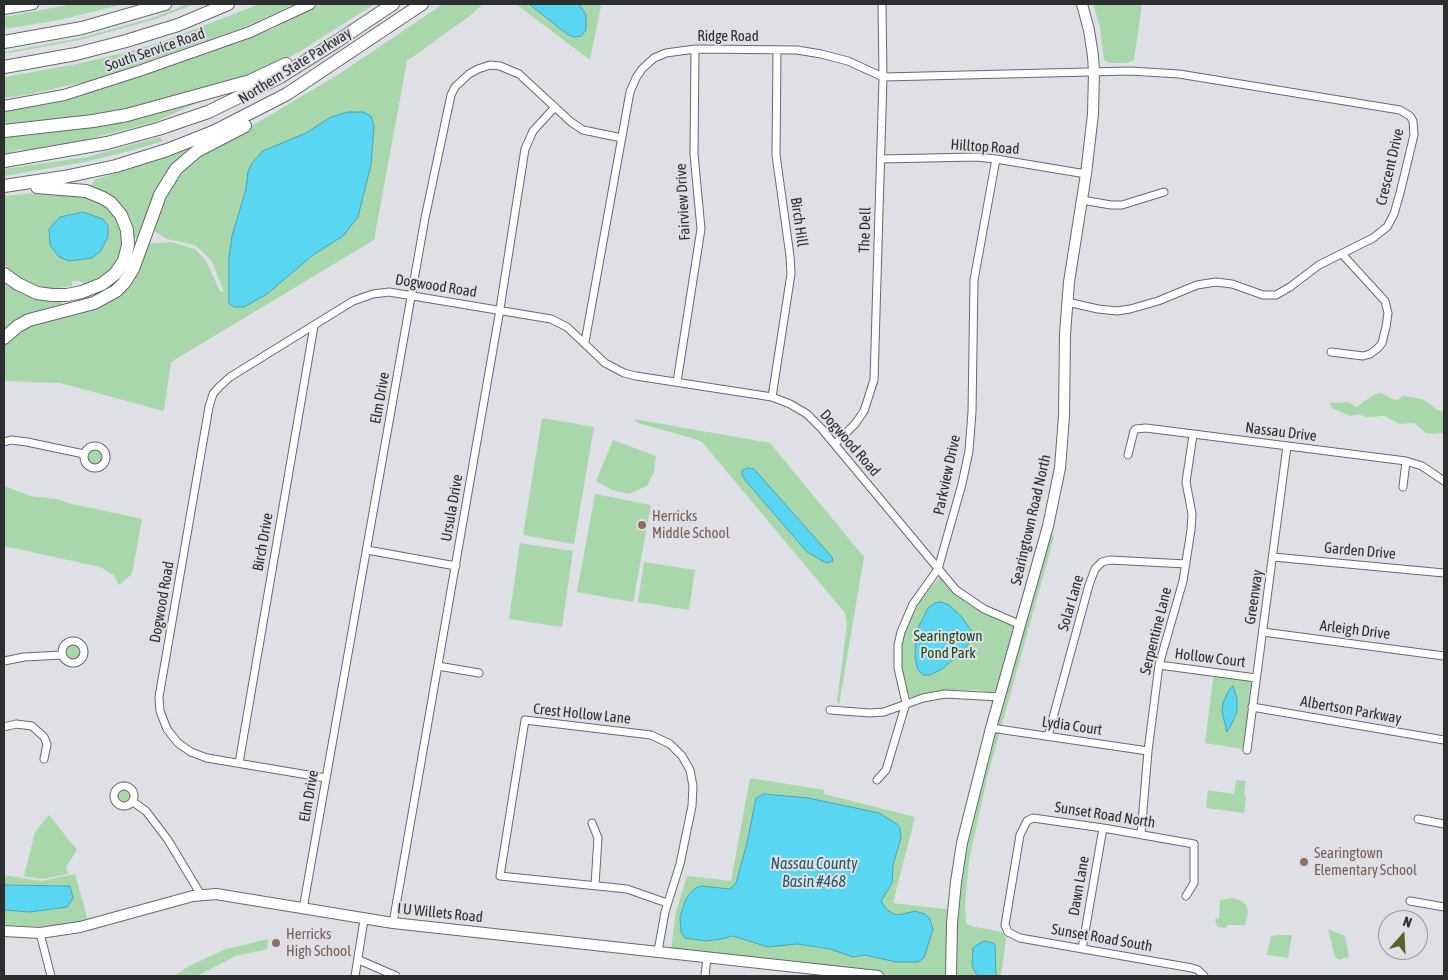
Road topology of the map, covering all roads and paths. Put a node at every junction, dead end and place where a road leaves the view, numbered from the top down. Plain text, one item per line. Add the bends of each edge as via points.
1 (33, 4) edge
2 (165, 4) edge
3 (228, 4) edge
4 (310, 4) edge
5 (393, 4) edge
6 (422, 4) edge
7 (882, 4) edge
8 (1082, 4) edge
9 (4, 8) edge
10 (4, 42) edge
11 (336, 42) junction
12 (695, 49) junction
13 (777, 50) junction
14 (4, 67) edge
15 (1094, 72) junction
16 (883, 77) junction
17 (287, 94) junction
18 (4, 106) edge
19 (555, 107) junction
20 (4, 131) edge
21 (622, 138) junction
22 (881, 159) junction
23 (996, 159) junction
24 (4, 161) edge
25 (1086, 174) junction
26 (7, 186) edge
27 (1164, 192) dead end
28 (1082, 200) junction
29 (1342, 254) junction
30 (4, 274) edge
31 (411, 295) junction
32 (1067, 302) junction
33 (500, 310) junction
34 (314, 326) junction
35 (4, 338) edge
36 (584, 342) junction
37 (1331, 352) dead end
38 (677, 382) junction
39 (772, 397) junction
40 (1193, 435) junction
41 (4, 442) edge
42 (835, 444) junction
43 (1287, 446) junction
44 (84, 454) dead end
45 (1128, 455) dead end
46 (1406, 461) junction
47 (1444, 481) edge
48 (1403, 487) dead end
49 (367, 550) junction
50 (1273, 557) junction
51 (1186, 564) junction
52 (456, 566) junction
53 (938, 569) junction
54 (1444, 573) edge
55 (1021, 625) junction
56 (1263, 632) junction
57 (62, 655) dead end
58 (1444, 656) edge
59 (4, 661) edge
60 (1160, 665) junction
61 (438, 666) junction
62 (479, 673) dead end
63 (1256, 678) junction
64 (1000, 697) junction
65 (906, 703) junction
66 (1252, 707) junction
67 (830, 710) dead end
68 (4, 727) edge
69 (991, 728) junction
70 (1048, 736) junction
71 (1444, 740) edge
72 (1247, 750) dead end
73 (1148, 751) junction
74 (44, 759) dead end
75 (239, 763) junction
76 (326, 778) junction
77 (877, 780) dead end
78 (133, 802) dead end
79 (1418, 819) dead end
80 (592, 823) dead end
81 (1444, 824) edge
82 (1103, 828) junction
83 (1141, 834) junction
84 (595, 885) junction
85 (201, 895) junction
86 (1186, 896) dead end
87 (1410, 902) dead end
88 (667, 903) junction
89 (1444, 907) edge
90 (303, 909) junction
91 (1005, 919) joint
92 (364, 920) junction
93 (393, 923) junction
94 (4, 932) edge
95 (40, 933) junction
96 (1082, 949) junction
97 (658, 951) junction
98 (707, 957) junction
99 (359, 960) junction
100 (51, 976) edge
101 (355, 976) edge
102 (396, 976) edge
103 (705, 976) edge
104 (878, 976) edge
105 (950, 976) edge
106 (1204, 976) edge

1 - 9 main road
2 - 10 highway via 82,28
3 - 14 highway via 178,25 118,44
4 - 18 main road, South Service Road via 250,32 130,74 64,95
5 - 11 highway, Northern State Parkway
6 - 17 highway, Northern State Parkway
7 - 16 street, The Dell
8 - 15 main road, Searingtown Road North via 1091,39
11 - 20 highway via 250,81 160,107 110,118
11 - 24 highway, Northern State Parkway via 257,90 183,121 107,143
12 - 13 street, Ridge Road
12 - 21 street, Ridge Road via 666,52 642,69 630,92
12 - 38 street, Fairview Drive via 694,154 701,229
13 - 16 street, Ridge Road via 821,54 848,61
13 - 39 street, Birch Hill via 776,155 791,274
15 - 16 street, Ridge Road
15 - 25 main road, Searingtown Road North
15 - 29 street, Crescent Drive via 1179,74 1406,112 1413,121 1414,136 1394,214 1380,234
16 - 22 street, The Dell
17 - 26 highway, Northern State Parkway via 239,120 167,150 91,172
17 - 35 highway via 256,120 197,152 176,169 160,195 132,269 116,291 94,303 29,320
19 - 21 street, Elm Drive via 583,130
19 - 31 street, Elm Drive via 519,74 500,66 478,69 455,87 447,108
19 - 33 street, Ursula Drive via 533,131 525,149
21 - 36 street, Ridge Road
22 - 23 street, Hilltop Road
22 - 42 street, The Dell via 874,380 864,410
23 - 25 street, Hilltop Road
23 - 53 street, Parkview Drive via 974,280 969,451
25 - 28 main road, Searingtown Road North
26 - 30 highway via 78,190 103,198 115,206 124,219 128,246 124,261 115,274 102,284 82,292 59,296 37,293
27 - 28 street via 1122,205
28 - 32 main road, Searingtown Road North
29 - 32 street, Crescent Drive via 1319,265 1276,295 1263,295 1216,282 1197,285 1130,309 1098,309
29 - 37 street via 1385,301 1388,313 1382,342 1370,354
31 - 33 street, Dogwood Road
31 - 34 street, Dogwood Road via 389,292 364,296
31 - 49 street, Elm Drive
32 - 55 main road, Searingtown Road North via 1060,468
33 - 36 street, Dogwood Road via 556,321
33 - 52 street, Ursula Drive
34 - 75 street, Birch Drive
34 - 75 street, Dogwood Road via 230,377 213,394 171,627 159,697 167,729 178,744 191,752
36 - 38 street, Dogwood Road via 614,369
38 - 39 street, Dogwood Road
39 - 42 street, Dogwood Road via 807,414
40 - 43 street, Nassau Drive
40 - 45 street, Nassau Drive via 1136,429
40 - 51 street, Serpentine Lane via 1186,482 1192,514
41 - 44 street via 27,442
42 - 53 street, Dogwood Road
43 - 46 street, Nassau Drive
43 - 50 street, Greenway
46 - 47 street, Nassau Drive via 1422,466
46 - 48 street
49 - 52 street
49 - 76 street, Elm Drive
50 - 54 street, Garden Drive
50 - 56 street, Greenway
51 - 60 street, Serpentine Lane
51 - 70 street, Solar Lane via 1110,560 1102,562 1095,570
52 - 61 street, Ursula Drive
53 - 55 street, Dogwood Road via 956,590 972,602
53 - 65 street, Parkview Drive via 913,604 901,632 897,656
55 - 64 main road, Searingtown Road North
56 - 58 street, Arleigh Drive
56 - 63 street, Greenway
57 - 59 street
60 - 63 street, Hollow Court
60 - 73 street, Serpentine Lane
61 - 62 street
61 - 93 street, Ursula Drive
63 - 66 street, Greenway
64 - 65 street via 945,694
64 - 69 main road, Searingtown Road North
65 - 67 street via 884,712
65 - 77 street, Parkview Drive via 886,770
66 - 71 street, Albertson Parkway
66 - 72 street, Greenway
68 - 74 street via 16,724 32,726 47,744
69 - 70 street, Lydia Court
69 - 105 main road, Searingtown Road North via 959,862
70 - 73 street, Lydia Court
73 - 83 street, Serpentine Lane
75 - 76 street, Dogwood Road
76 - 90 street, Elm Drive
78 - 85 street via 146,811 168,840
79 - 81 street
80 - 84 street via 598,838
82 - 83 street, Sunset Road North
82 - 91 street, Sunset Road North via 1033,818 1027,821 1020,834
82 - 96 street, Dawn Lane
83 - 86 street, Sunset Road North via 1194,844 1194,883
84 - 88 street, Crest Hollow Lane via 627,889
84 - 88 street, Crest Hollow Lane via 500,876 525,720 651,735 670,744 682,756 690,770 692,806 680,864
85 - 90 main road, I U Willets Road via 230,896
85 - 95 main road, I U Willets Road via 80,927
87 - 89 street
88 - 97 street, Crest Hollow Lane
90 - 92 main road, I U Willets Road
91 - 96 street, Sunset Road South via 1006,929 1013,936
92 - 93 main road, I U Willets Road
92 - 99 street
93 - 97 main road, I U Willets Road
94 - 95 main road, I U Willets Road
95 - 100 street
96 - 106 street, Sunset Road South via 1192,968
97 - 98 main road, I U Willets Road
98 - 103 street
98 - 104 main road, I U Willets Road
99 - 101 street
99 - 102 street

